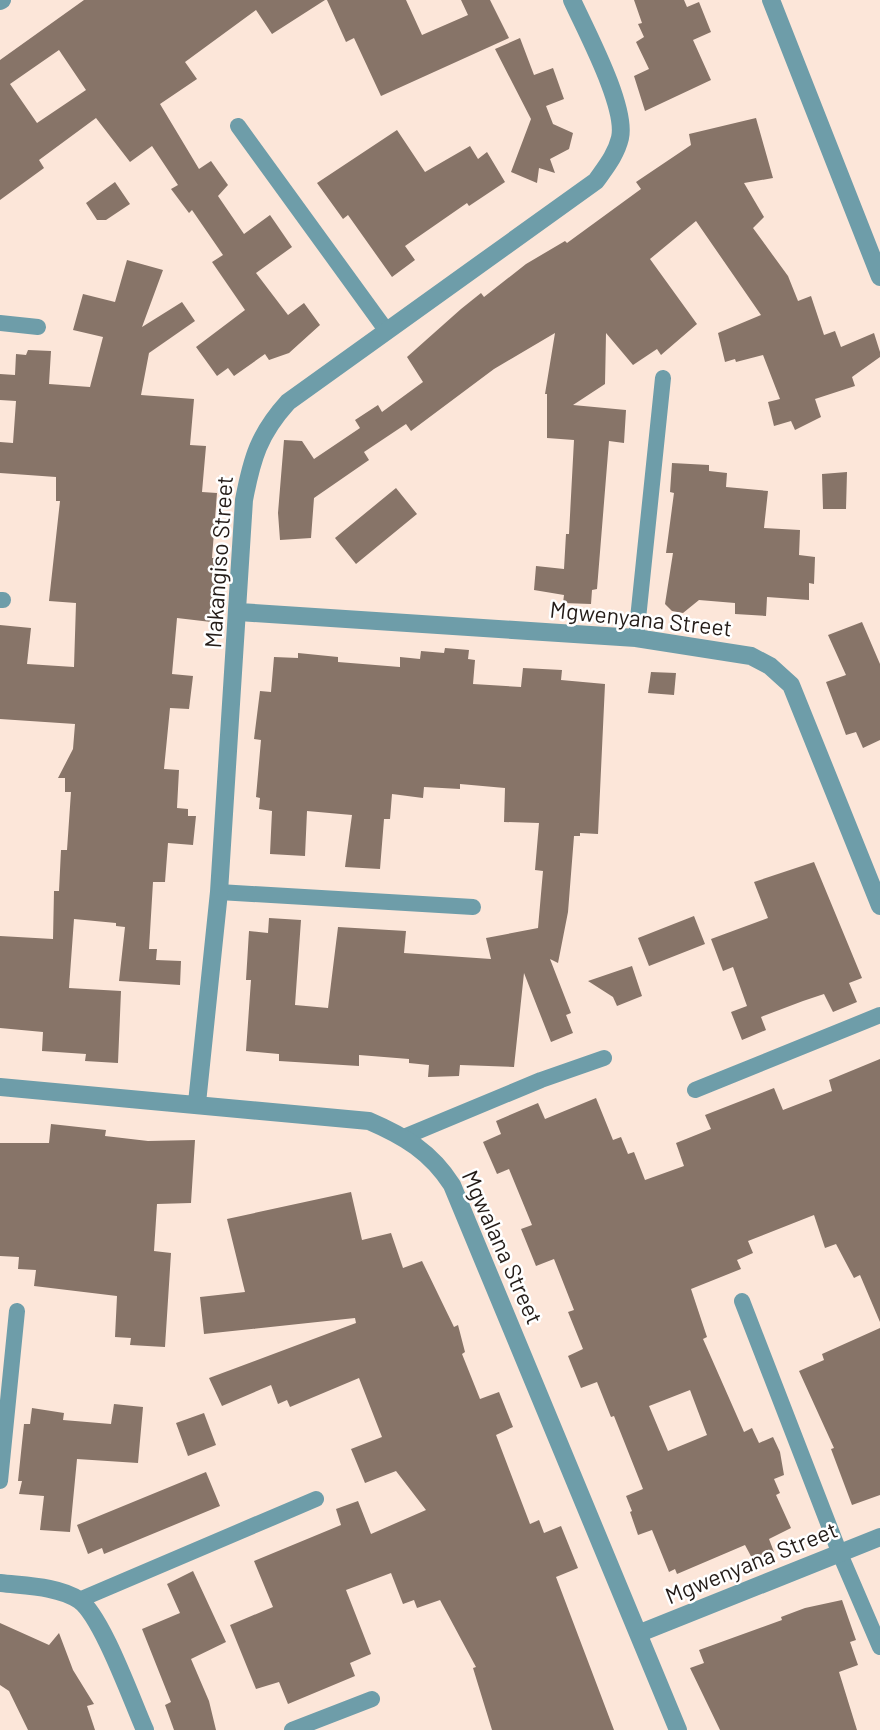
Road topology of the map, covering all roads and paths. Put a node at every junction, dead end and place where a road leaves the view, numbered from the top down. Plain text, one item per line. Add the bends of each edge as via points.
1 (572, 0) edge
2 (771, 0) edge
3 (238, 126) dead end
4 (880, 277) edge
5 (0, 323) edge
6 (38, 327) dead end
7 (386, 330) junction
8 (663, 378) dead end
9 (239, 612) junction
10 (636, 638) junction
11 (219, 892) junction
12 (880, 906) edge
13 (472, 908) dead end
14 (880, 1015) edge
15 (604, 1058) dead end
16 (0, 1087) edge
17 (695, 1090) dead end
18 (197, 1103) junction
19 (404, 1137) junction
20 (742, 1301) dead end
21 (17, 1311) dead end
22 (0, 1481) edge
23 (316, 1499) dead end
24 (880, 1537) edge
25 (840, 1554) junction
26 (0, 1583) edge
27 (79, 1600) junction
28 (640, 1633) junction
29 (880, 1647) edge
30 (373, 1699) dead end
31 (145, 1730) edge
32 (292, 1730) edge
33 (678, 1730) edge

1 - 7 street, Makangiso Street via 621,115 615,154 596,181
2 - 4 street
3 - 7 lane
5 - 6 lane
7 - 9 street, Makangiso Street via 288,402 269,423 252,456 244,500
8 - 10 lane
9 - 10 street, Mgwenyana Street
9 - 11 street, Makangiso Street
10 - 12 street, Mgwenyana Street via 751,656 791,685
11 - 13 lane
11 - 18 street, Makangiso Street
14 - 17 lane
15 - 19 lane
16 - 18 street, Mgwalana Street
18 - 19 street, Mgwalana Street via 369,1121
19 - 28 street, Mgwalana Street via 425,1151 452,1185
20 - 25 lane
21 - 22 lane
23 - 27 lane
24 - 25 street, Mgwenyana Street
25 - 28 street, Mgwenyana Street
25 - 29 lane
26 - 27 street via 55,1591
27 - 31 street via 96,1618
28 - 33 street, Mgwalana Street
30 - 32 lane

